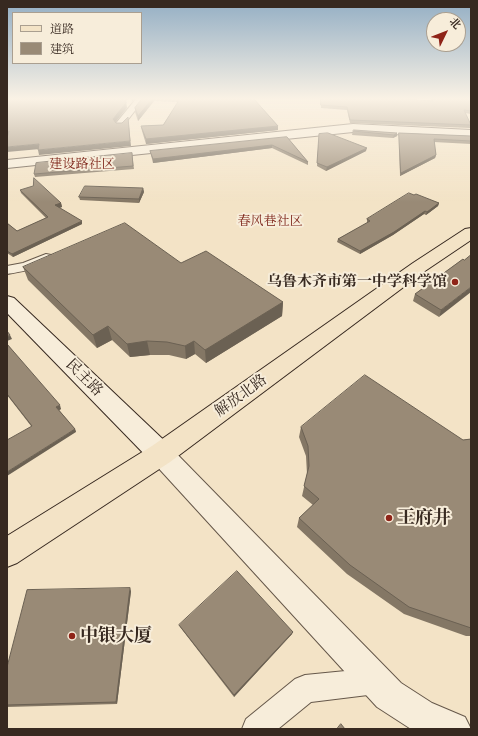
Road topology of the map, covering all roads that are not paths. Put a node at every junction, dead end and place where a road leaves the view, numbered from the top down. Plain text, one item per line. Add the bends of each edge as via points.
1 (302, 133) edge
2 (458, 133) edge
3 (471, 134) edge
4 (7, 164) edge
5 (471, 233) edge
6 (56, 254) edge
7 (7, 270) edge
8 (7, 302) edge
9 (160, 454) junction
10 (7, 553) edge
11 (376, 681) junction
12 (256, 729) edge
13 (453, 729) edge

1 - 4 street
2 - 3 street
5 - 9 main road, 解放北路
6 - 7 street via 27,266
8 - 9 main road, 民主路
9 - 10 main road, 解放北路
9 - 11 street
11 - 12 street via 305,689
11 - 13 street via 389,695 421,716

